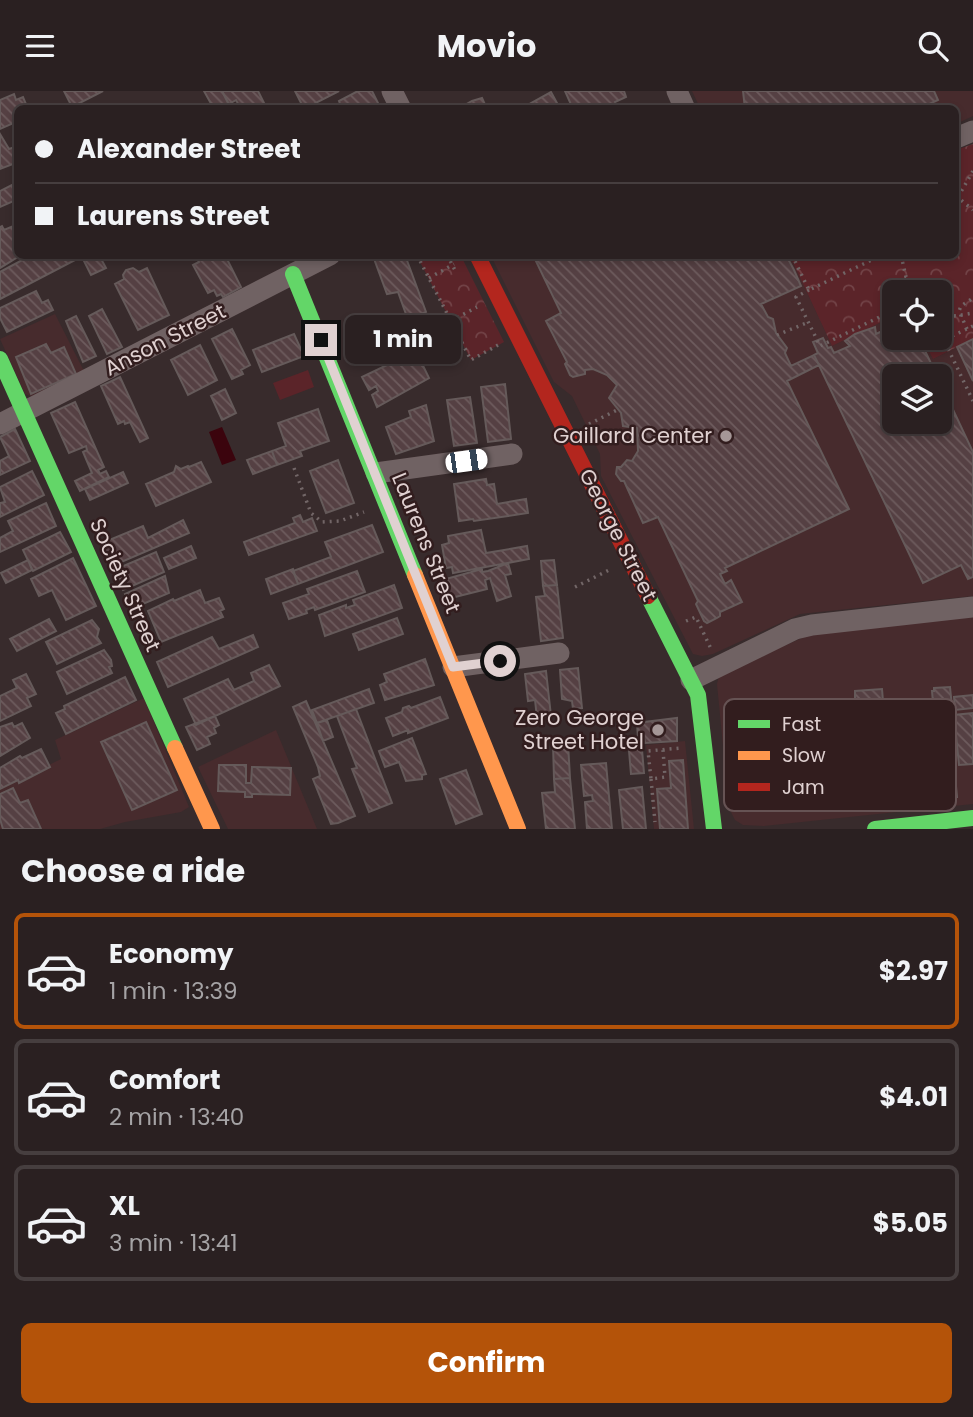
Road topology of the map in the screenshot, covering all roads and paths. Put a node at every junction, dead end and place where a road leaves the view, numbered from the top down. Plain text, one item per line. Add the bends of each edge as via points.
1 (973, 171) edge
2 (959, 194) edge
3 (322, 259) edge
4 (419, 259) edge
5 (468, 259) edge
6 (471, 259) edge
7 (794, 259) edge
8 (874, 259) edge
9 (902, 259) edge
10 (293, 274) junction
11 (429, 278) junction
12 (909, 280) edge
13 (809, 291) junction
14 (973, 298) edge
15 (484, 303) dead end
16 (973, 313) edge
17 (952, 315) edge
18 (882, 316) edge
19 (961, 316) junction
20 (451, 321) junction
21 (809, 322) junction
22 (973, 326) edge
23 (967, 329) junction
24 (777, 335) dead end
25 (952, 336) edge
26 (504, 342) dead end
27 (949, 350) edge
28 (0, 359) edge
29 (973, 401) edge
30 (619, 409) dead end
31 (24, 412) junction
32 (0, 424) edge
33 (586, 425) dead end
34 (512, 454) dead end
35 (294, 468) dead end
36 (376, 473) junction
37 (371, 509) dead end
38 (614, 568) dead end
39 (575, 587) dead end
40 (973, 607) edge
41 (677, 625) dead end
42 (559, 653) dead end
43 (713, 653) dead end
44 (453, 667) junction
45 (691, 680) junction
46 (683, 748) dead end
47 (663, 750) junction
48 (651, 779) junction
49 (973, 818) edge
50 (655, 822) dead end
51 (212, 829) edge
52 (518, 829) edge
53 (714, 829) edge
54 (875, 829) edge

1 - 2 path
3 - 10 street, Anson Street
4 - 11 path
5 - 11 path
6 - 45 street, George Street
7 - 13 path
8 - 13 path
9 - 12 path
10 - 31 street, Anson Street
10 - 36 street, Laurens Street
11 - 20 path
13 - 21 path via 796,297
14 - 19 path via 961,306
15 - 20 path
16 - 19 path
17 - 19 path
18 - 21 path via 820,346
19 - 23 path
20 - 26 path via 471,360
21 - 24 path
22 - 23 path
23 - 25 path
27 - 29 path
28 - 31 street, Society Street
30 - 33 path
31 - 32 street, Anson Street
31 - 51 street, Society Street
34 - 36 street
35 - 37 path via 311,513 322,522 340,521
36 - 44 street, Laurens Street
38 - 39 path
40 - 45 street via 795,629
41 - 43 path via 696,617
42 - 44 street
44 - 52 street, Laurens Street
45 - 53 street, George Street via 698,695
46 - 47 path
47 - 48 path via 665,778
47 - 48 path via 648,751
48 - 50 path
49 - 54 street

